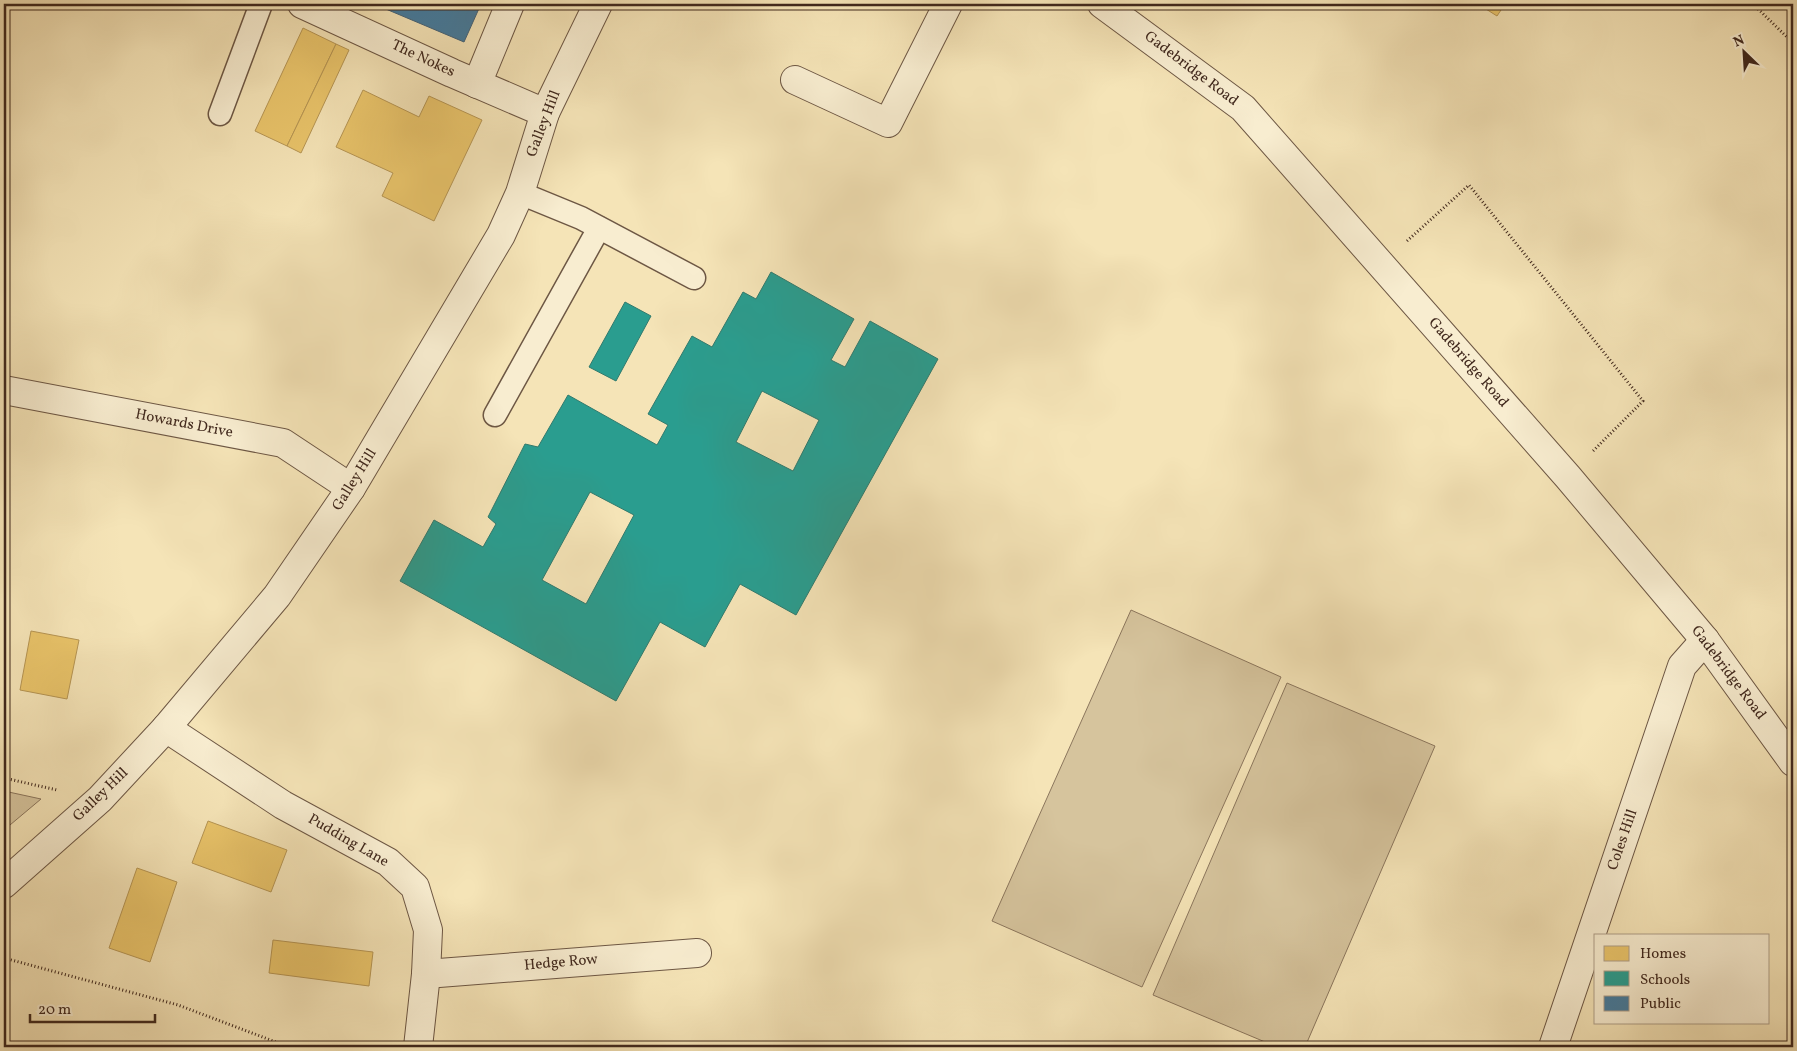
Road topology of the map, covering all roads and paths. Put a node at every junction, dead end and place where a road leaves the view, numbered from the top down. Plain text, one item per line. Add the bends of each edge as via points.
1 (262, 4) edge
2 (302, 4) edge
3 (510, 4) edge
4 (598, 4) edge
5 (948, 4) edge
6 (1102, 4) edge
7 (1752, 4) edge
8 (1793, 39) edge
9 (795, 80) dead end
10 (477, 84) junction
11 (545, 112) junction
12 (220, 114) dead end
13 (520, 193) junction
14 (599, 228) junction
15 (1381, 264) junction
16 (694, 278) dead end
17 (4, 390) edge
18 (495, 415) dead end
19 (1568, 477) junction
20 (351, 488) junction
21 (1705, 640) junction
22 (166, 728) junction
23 (1793, 762) edge
24 (4, 778) edge
25 (100, 799) junction
26 (4, 884) edge
27 (697, 952) dead end
28 (4, 958) edge
29 (426, 974) junction
30 (289, 1047) edge
31 (418, 1047) edge
32 (1553, 1047) edge

1 - 12 lane
2 - 10 street, The Nokes
3 - 10 street
4 - 11 street, Galley Hill
5 - 9 street via 888,123
6 - 15 street, Gadebridge Road via 1243,108
7 - 8 path via 1791,41
10 - 11 street, The Nokes
11 - 13 street, Galley Hill
13 - 14 lane
13 - 20 street, Galley Hill via 502,235
14 - 16 lane
14 - 18 lane
15 - 19 street, Gadebridge Road
15 - 19 path via 1469,185 1642,401
17 - 20 street, Howards Drive via 283,443
19 - 21 street, Gadebridge Road
20 - 22 street, Galley Hill via 277,596
21 - 23 street, Gadebridge Road
21 - 32 street, Coles Hill via 1682,666
22 - 25 street, Galley Hill
22 - 29 street, Pudding Lane via 283,805 388,862 415,888 428,930
24 - 25 path
25 - 26 street, Galley Hill
27 - 29 street, Hedge Row
28 - 30 path via 178,1005
29 - 31 street, Pudding Lane

